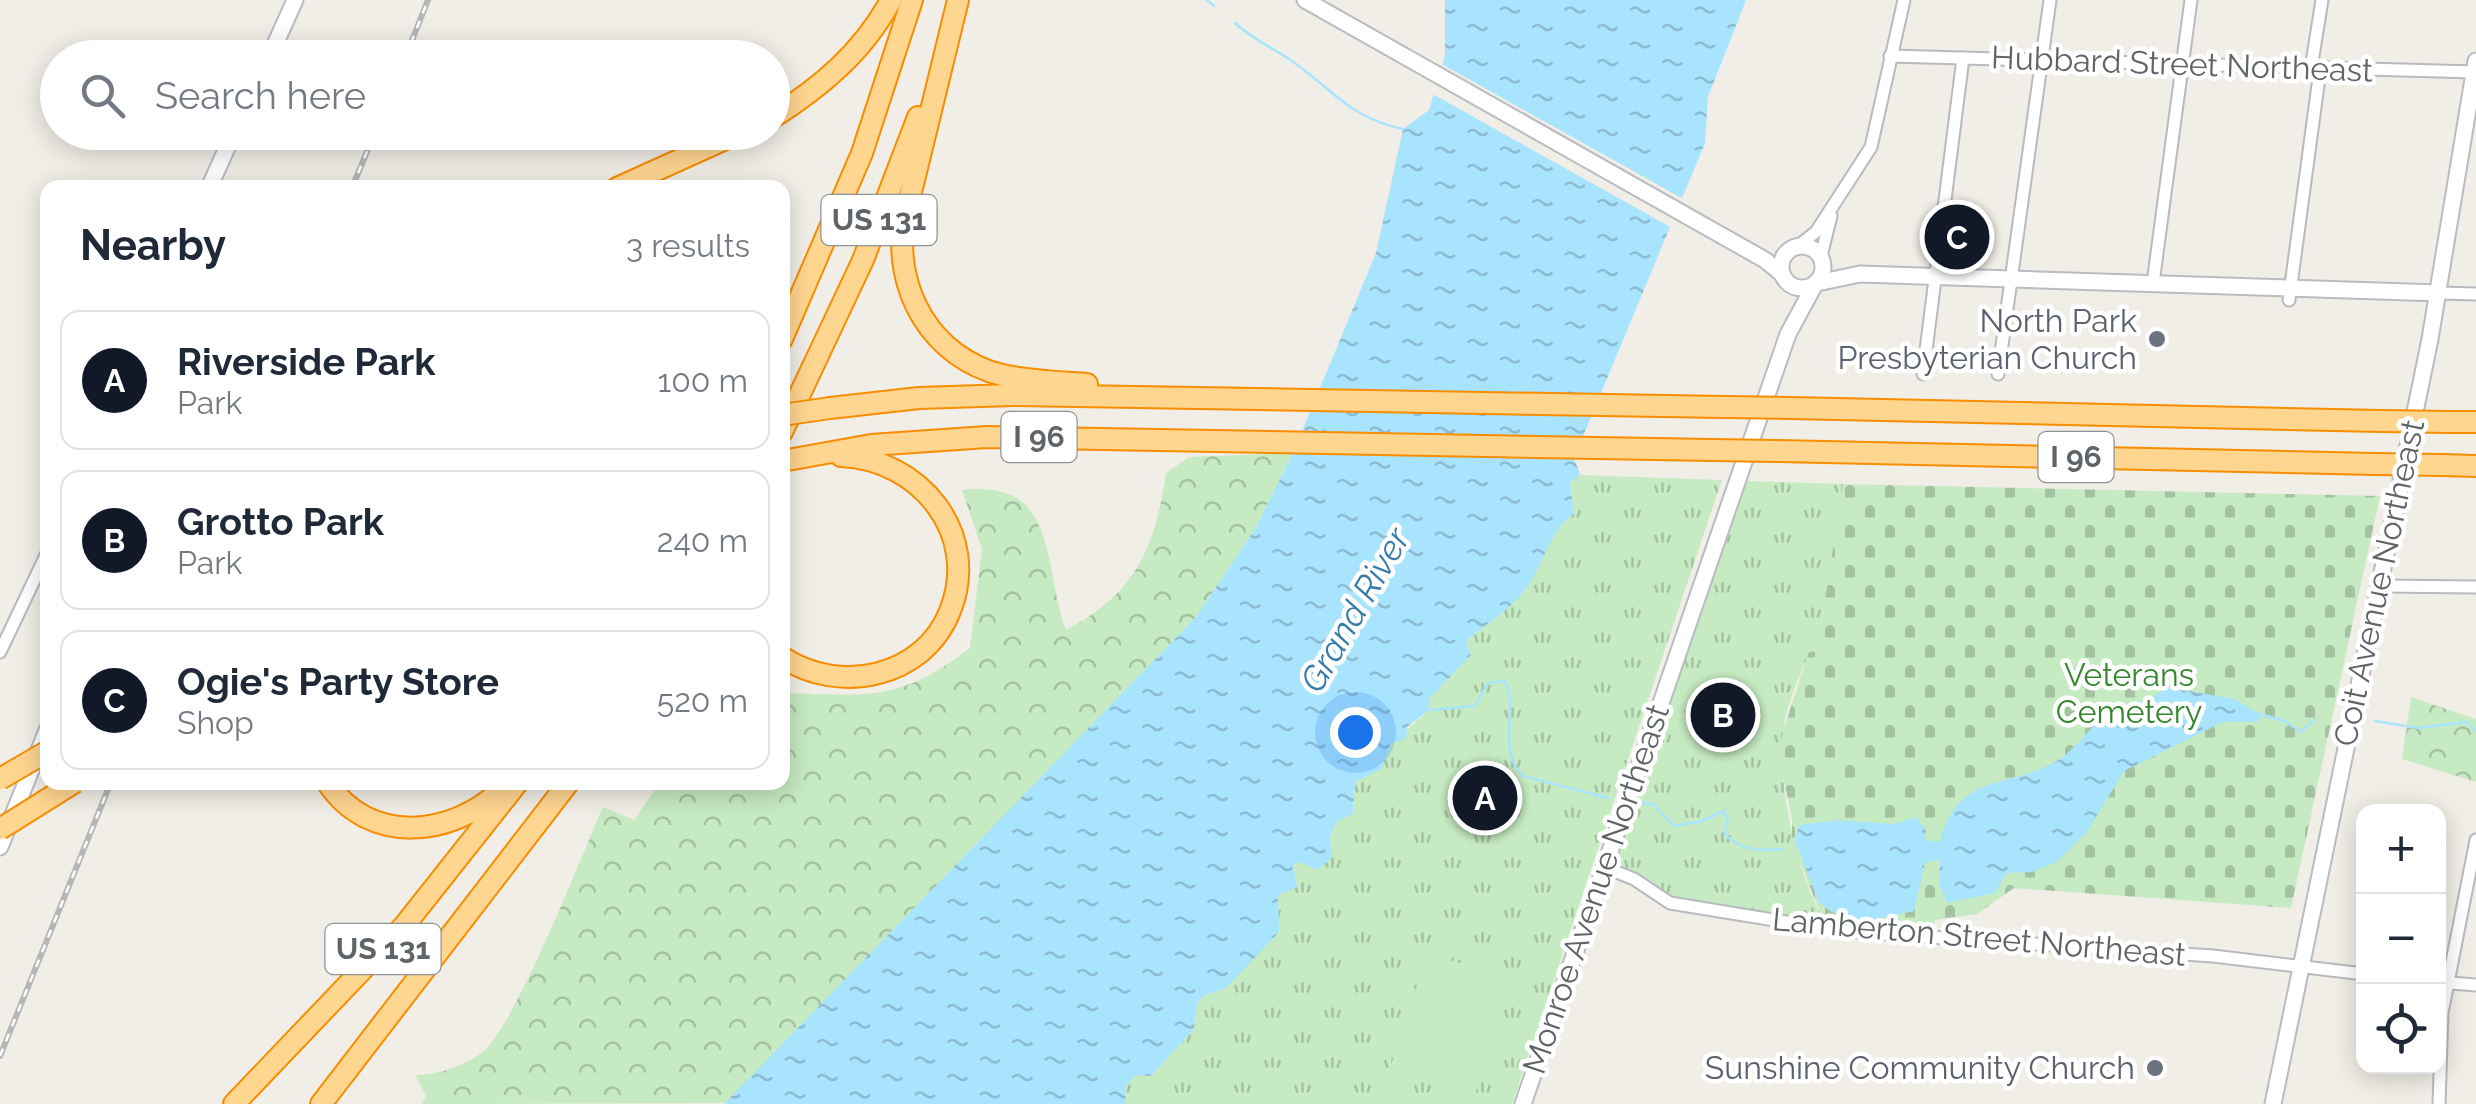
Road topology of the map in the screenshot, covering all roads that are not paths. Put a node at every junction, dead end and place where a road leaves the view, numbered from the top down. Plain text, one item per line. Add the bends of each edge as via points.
1 (295, 0) edge
2 (890, 0) edge
3 (912, 0) edge
4 (957, 0) edge
5 (1305, 0) edge
6 (1904, 0) edge
7 (2050, 0) edge
8 (2191, 0) edge
9 (2322, 0) edge
10 (277, 40) edge
11 (1890, 56) junction
12 (1963, 58) junction
13 (2041, 59) junction
14 (2183, 65) junction
15 (2475, 67) edge
16 (2316, 69) junction
17 (790, 105) edge
18 (226, 150) edge
19 (701, 150) edge
20 (213, 180) edge
21 (635, 180) edge
22 (1834, 207) junction
23 (1741, 248) junction
24 (1793, 248) junction
25 (1822, 257) junction
26 (1860, 274) junction
27 (1936, 277) junction
28 (1784, 278) junction
29 (2011, 278) junction
30 (2152, 283) junction
31 (1816, 284) junction
32 (2439, 293) junction
33 (2290, 294) junction
34 (2476, 294) edge
35 (790, 320) edge
36 (1788, 334) junction
37 (1923, 374) dead end
38 (1998, 374) dead end
39 (1208, 398) junction
40 (790, 414) edge
41 (790, 415) edge
42 (2476, 422) edge
43 (799, 458) edge
44 (2476, 466) edge
45 (40, 568) edge
46 (2380, 586) junction
47 (2476, 587) edge
48 (0, 652) edge
49 (790, 661) edge
50 (40, 748) edge
51 (40, 756) edge
52 (0, 780) edge
53 (62, 790) edge
54 (336, 790) edge
55 (503, 790) edge
56 (508, 790) edge
57 (563, 790) edge
58 (0, 828) edge
59 (2476, 840) edge
60 (0, 846) edge
61 (1604, 867) junction
62 (2300, 968) junction
63 (2356, 973) edge
64 (2446, 974) edge
65 (2446, 983) edge
66 (2444, 984) edge
67 (2476, 985) edge
68 (234, 1104) edge
69 (320, 1104) edge
70 (1523, 1104) edge
71 (2274, 1104) edge
72 (2439, 1104) edge

1 - 10 main road
2 - 17 highway via 836,72
3 - 35 highway, US 131 via 862,153
4 - 39 highway via 902,232 906,283 922,319 960,356 1001,375
4 - 41 highway, US 131 via 878,224
5 - 23 main road
6 - 11 street
7 - 13 street
8 - 14 street
9 - 16 street
11 - 12 street, Hubbard Street Northeast
11 - 22 street via 1876,132
12 - 13 street, Hubbard Street Northeast
12 - 27 street
13 - 14 street, Hubbard Street Northeast
13 - 29 street
14 - 16 street, Hubbard Street Northeast
14 - 30 street
15 - 16 street, Hubbard Street Northeast
15 - 32 main road, Coit Avenue Northeast
16 - 33 street
18 - 20 main road
19 - 21 highway
22 - 24 street
22 - 25 street
23 - 24 main road
23 - 28 main road
24 - 25 main road via 1811,248
24 - 28 main road via 1782,260
25 - 26 main road
25 - 31 main road
26 - 27 main road
26 - 31 main road
27 - 29 main road
27 - 37 street
28 - 31 main road via 1802,289
28 - 36 main road, Monroe Avenue Northeast
29 - 30 main road
29 - 38 street
30 - 33 main road
31 - 36 main road, Monroe Avenue Northeast
32 - 33 main road
32 - 34 street
32 - 46 main road, Coit Avenue Northeast
36 - 61 main road, Monroe Avenue Northeast
39 - 40 highway, I 96, bridge via 981,395
39 - 42 highway, I 96, bridge
43 - 44 highway, I 96, bridge via 988,437
43 - 49 highway via 853,456 922,486 947,518 959,573 950,611 932,641 907,662 875,676 843,678
45 - 48 street
46 - 47 street
46 - 62 main road, Coit Avenue Northeast
50 - 60 main road
51 - 52 highway, bridge
53 - 58 highway, bridge
54 - 55 highway via 366,817 412,830 465,818
56 - 68 highway, US 131 via 404,926
57 - 69 highway, US 131
59 - 64 street
61 - 62 street, Lamberton Street Northeast via 1670,903 1827,929
61 - 70 main road, Monroe Avenue Northeast
62 - 63 street, Lamberton Street Northeast
62 - 71 main road, Coit Avenue Northeast
65 - 67 street
66 - 72 street

